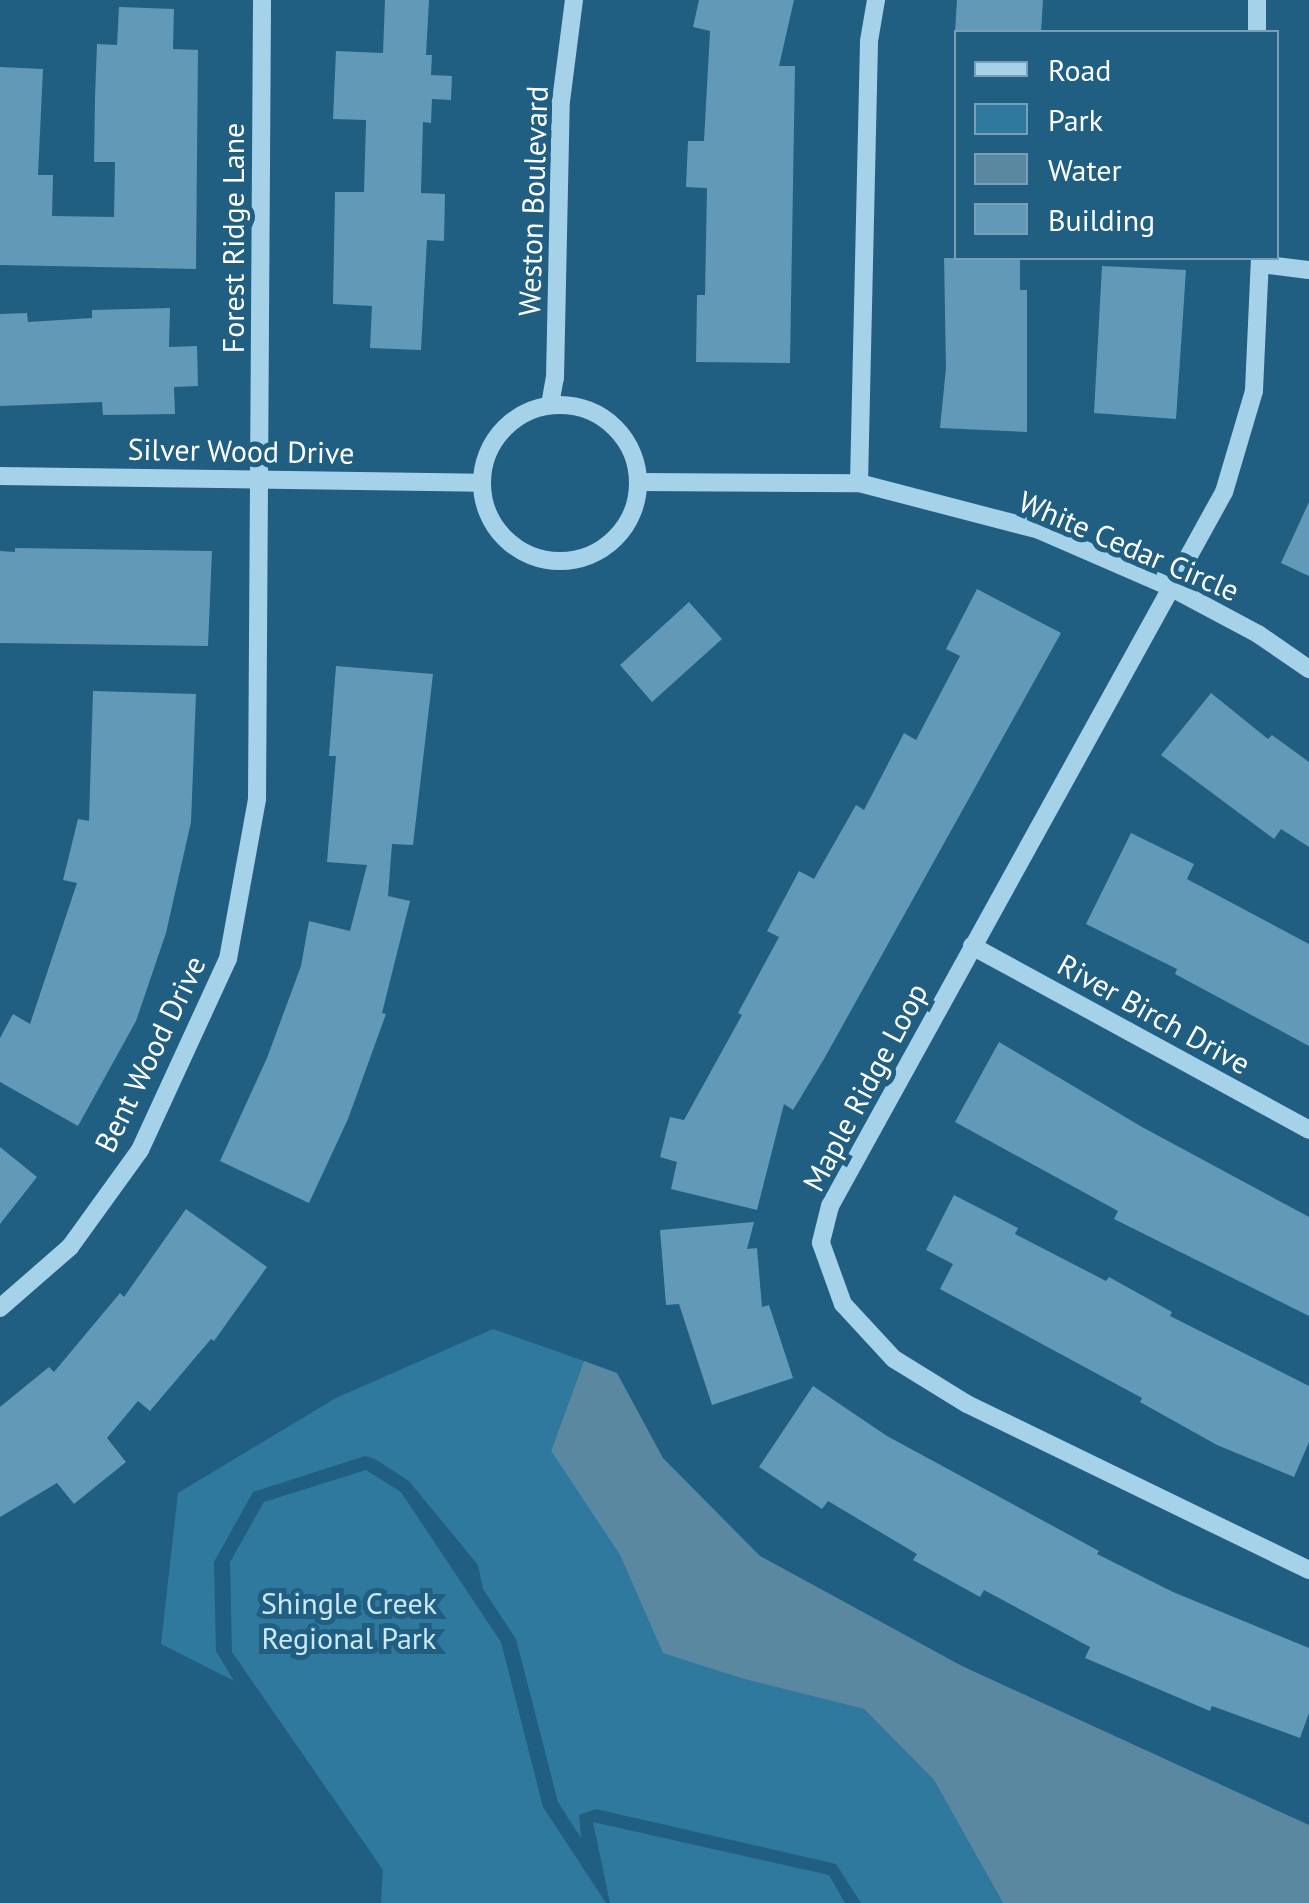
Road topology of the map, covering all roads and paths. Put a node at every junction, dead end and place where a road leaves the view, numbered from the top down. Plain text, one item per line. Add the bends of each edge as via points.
1 (262, 0) edge
2 (574, 0) edge
3 (876, 0) edge
4 (1256, 0) edge
5 (1257, 30) edge
6 (1260, 260) edge
7 (1309, 270) edge
8 (550, 405) junction
9 (0, 476) edge
10 (259, 477) junction
11 (638, 482) junction
12 (481, 483) junction
13 (859, 483) junction
14 (1170, 587) junction
15 (1309, 669) edge
16 (972, 946) junction
17 (1309, 1130) edge
18 (0, 1308) edge
19 (1309, 1570) edge

1 - 10 street, Forest Ridge Lane
2 - 8 street, Weston Boulevard via 562,100
3 - 13 street via 869,41
4 - 5 street
6 - 7 street
6 - 14 street, Maple Ridge Loop via 1254,391 1224,492
8 - 11 street via 589,410 612,424 629,446
8 - 12 street via 509,423 487,452
9 - 10 street, Silver Wood Drive
10 - 12 street, Silver Wood Drive
10 - 18 street, Bent Wood Drive via 257,799 228,959 140,1150 70,1247
11 - 12 street via 614,540 592,555 556,562 513,547 489,518
11 - 13 street, White Cedar Circle
13 - 14 street, White Cedar Circle via 1039,530
14 - 15 street, White Cedar Circle
14 - 16 street, Maple Ridge Loop
16 - 17 street, River Birch Drive
16 - 19 street, Maple Ridge Loop via 830,1206 821,1242 843,1304 894,1360 967,1404

